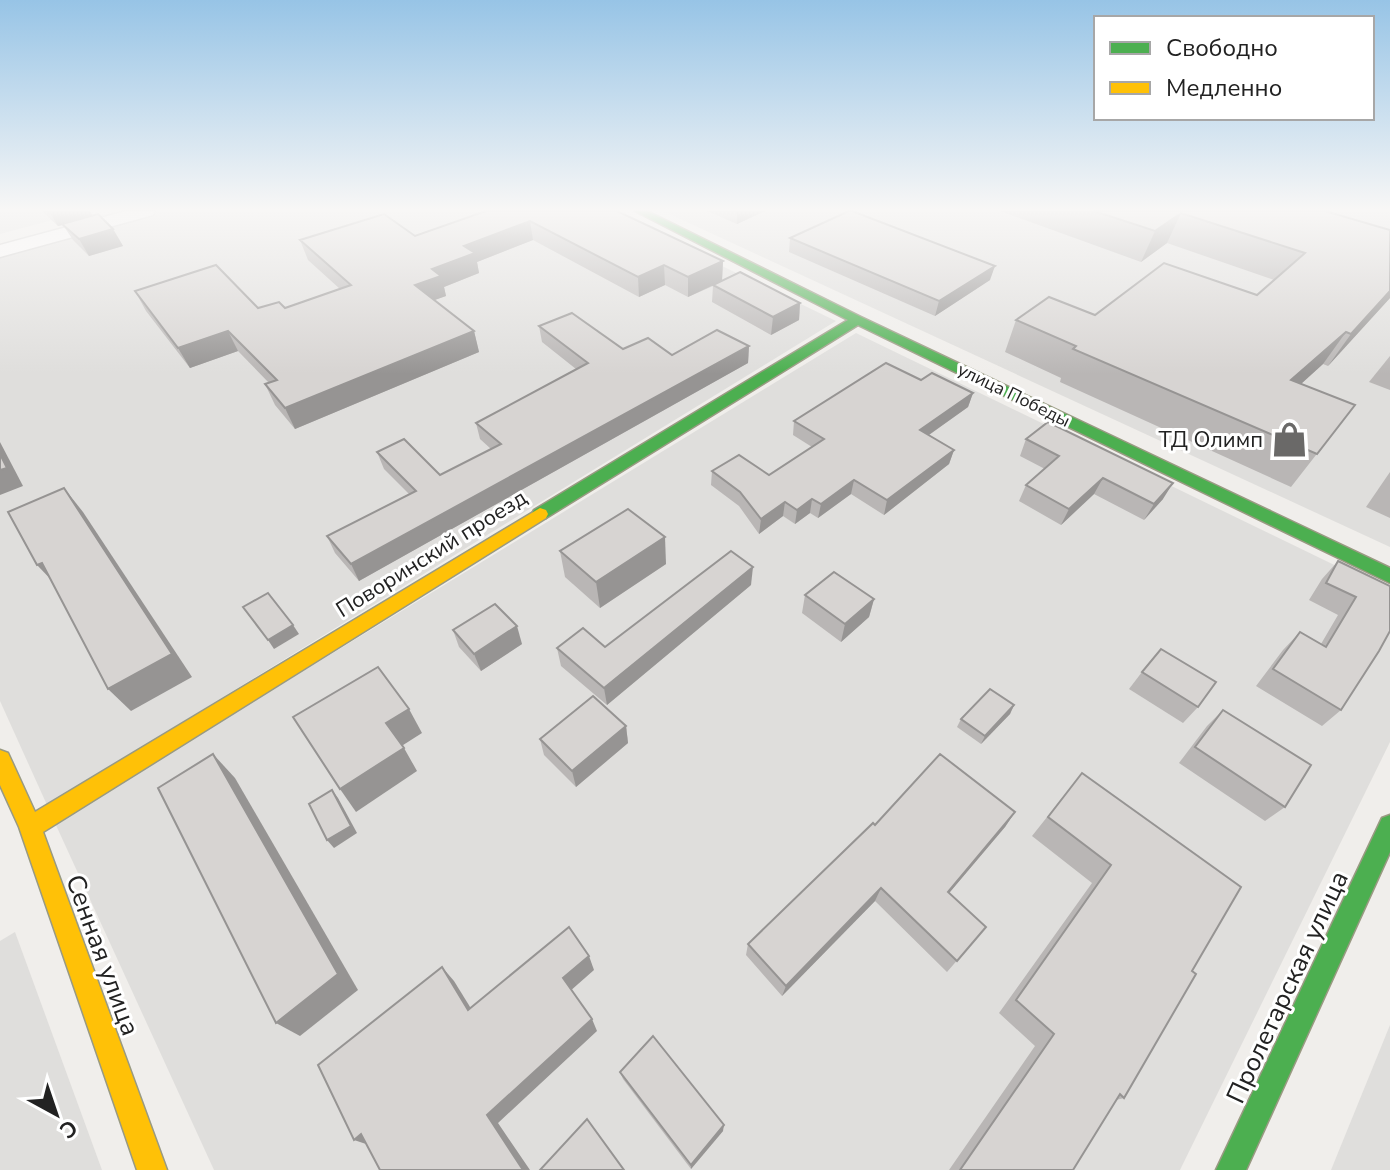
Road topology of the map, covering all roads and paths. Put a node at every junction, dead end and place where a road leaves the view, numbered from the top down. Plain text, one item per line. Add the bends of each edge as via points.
1 (749, 266) edge
2 (857, 320) junction
3 (1390, 576) edge
4 (0, 760) edge
5 (1390, 826) edge
6 (30, 827) junction
7 (152, 1170) edge
8 (1231, 1170) edge

1 - 2 street, улица Победы
2 - 3 street, улица Победы
2 - 6 street, Поворинский проезд
4 - 6 street, Сенная улица
5 - 8 street, Пролетарская улица
6 - 7 street, Сенная улица

